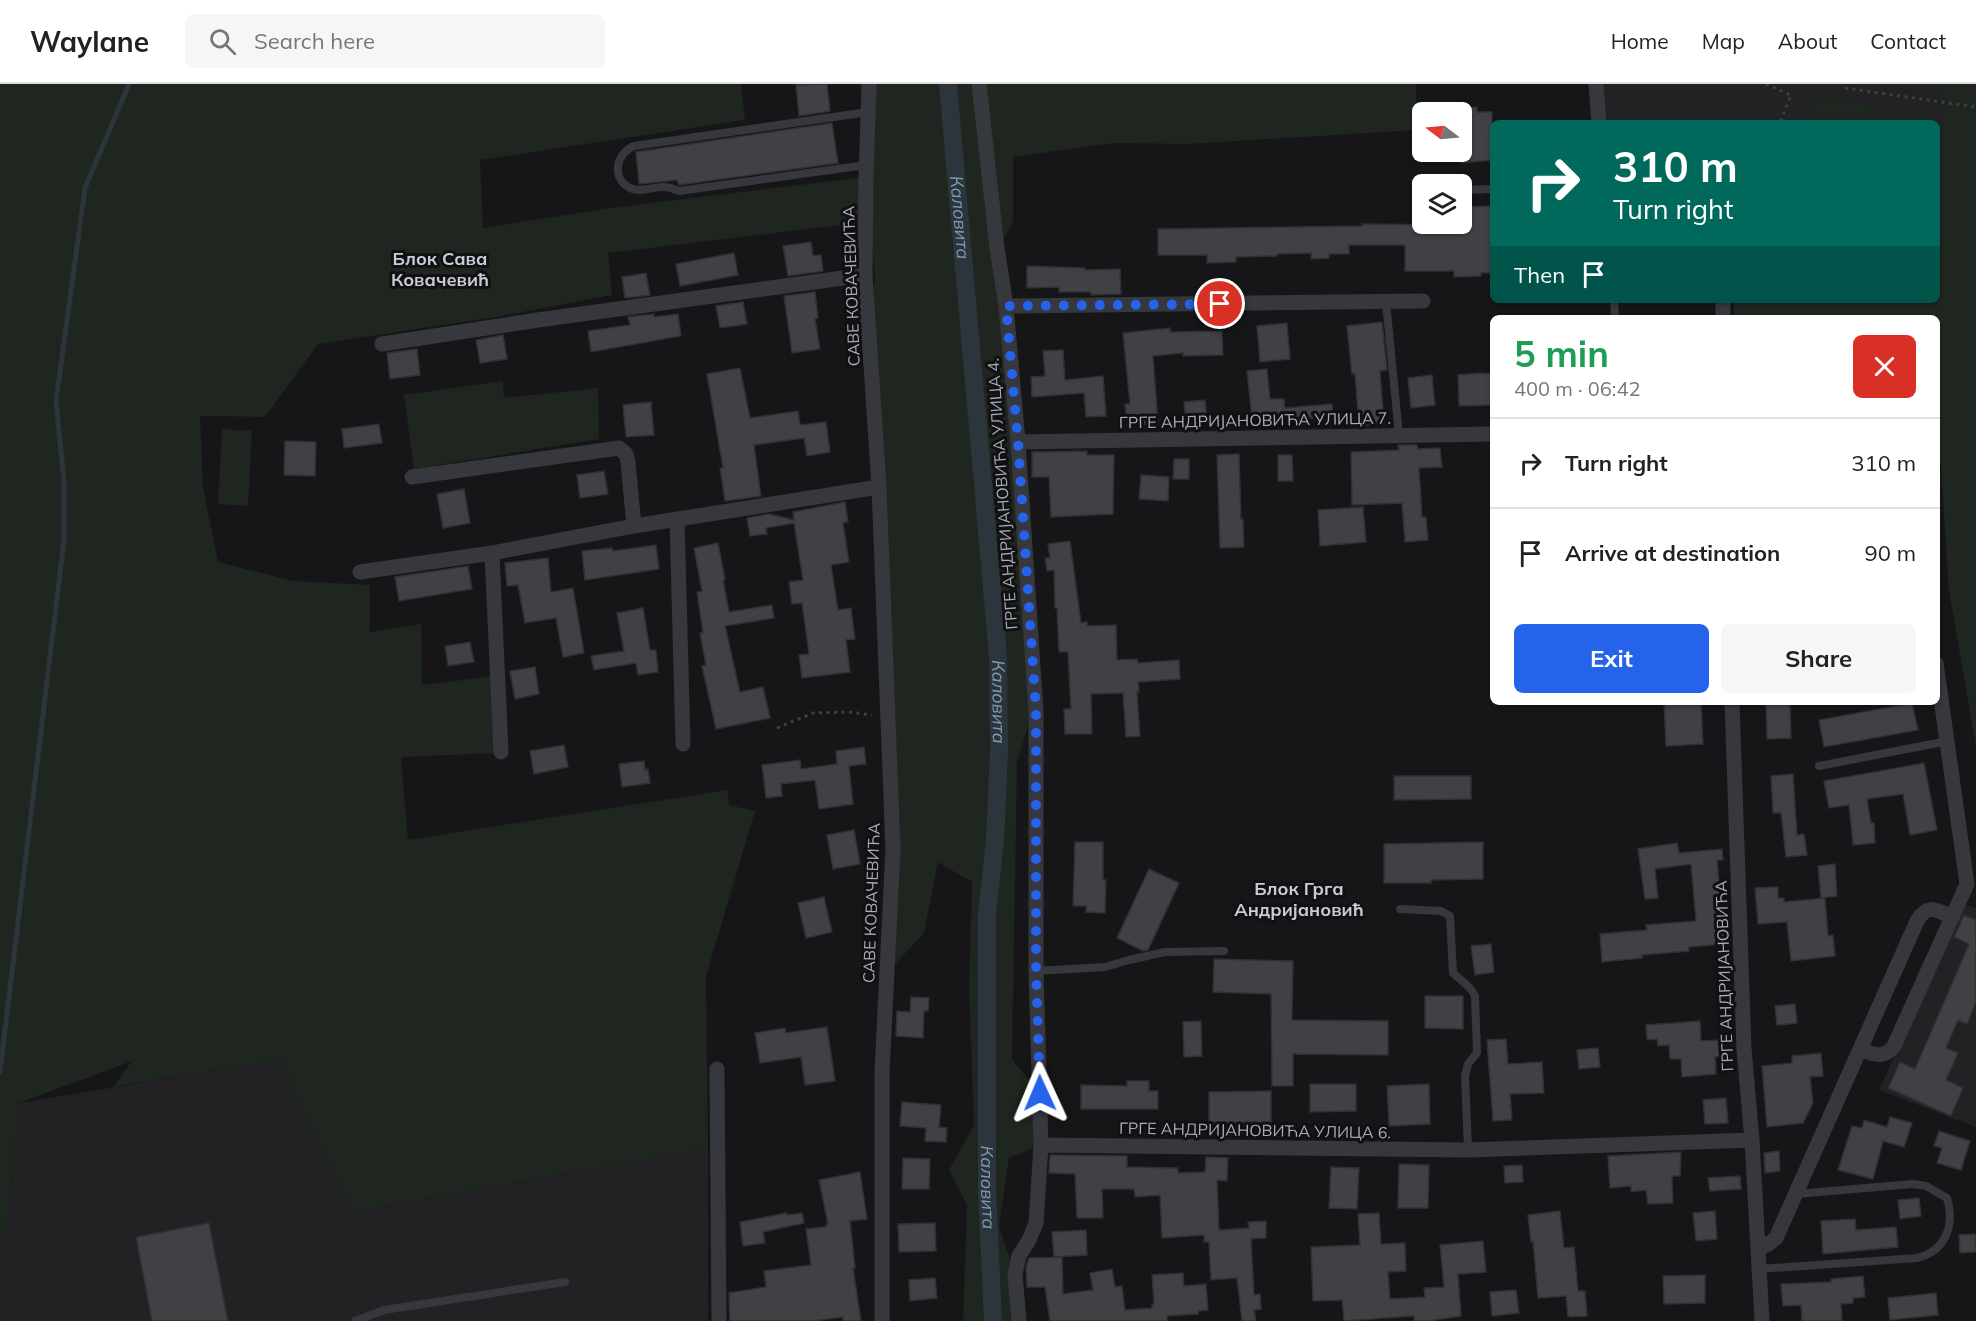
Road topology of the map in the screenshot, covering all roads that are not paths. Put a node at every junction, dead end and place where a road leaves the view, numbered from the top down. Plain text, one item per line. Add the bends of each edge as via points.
1 (869, 84) edge
2 (979, 84) edge
3 (1596, 84) edge
4 (868, 112) junction
5 (1599, 120) edge
6 (866, 165) junction
7 (1490, 189) edge
8 (1472, 190) edge
9 (866, 275) junction
10 (1423, 301) dead end
11 (1386, 302) junction
12 (1006, 306) junction
13 (382, 344) dead end
14 (1490, 434) edge
15 (1399, 435) junction
16 (1018, 442) junction
17 (412, 477) dead end
18 (879, 486) junction
19 (677, 519) junction
20 (633, 526) junction
21 (492, 553) junction
22 (360, 572) dead end
23 (1940, 689) edge
24 (1732, 705) edge
25 (1948, 741) junction
26 (683, 744) dead end
27 (501, 752) dead end
28 (1819, 766) dead end
29 (1400, 909) dead end
30 (1952, 917) junction
31 (1224, 951) dead end
32 (1036, 971) junction
33 (1861, 1049) junction
34 (717, 1069) dead end
35 (1752, 1140) junction
36 (1041, 1145) junction
37 (1468, 1150) junction
38 (1795, 1194) junction
39 (1758, 1248) junction
40 (1760, 1269) junction
41 (565, 1282) dead end
42 (377, 1317) edge
43 (356, 1321) edge
44 (719, 1321) edge
45 (882, 1321) edge
46 (1019, 1321) edge
47 (1762, 1321) edge

1 - 4 street, САВЕ КОВАЧЕВИЋА
2 - 12 street, ГРГЕ АНДРИЈАНОВИЋА УЛИЦА 4.
3 - 5 street
4 - 6 street, САВЕ КОВАЧЕВИЋА
4 - 6 lane via 634,146 621,155 618,165 619,176 630,188 663,187 679,191
6 - 9 street, САВЕ КОВАЧЕВИЋА
7 - 8 lane
9 - 13 street
9 - 18 street, САВЕ КОВАЧЕВИЋА
10 - 11 street
11 - 12 street
11 - 15 lane
12 - 16 street, ГРГЕ АНДРИЈАНОВИЋА УЛИЦА 4.
14 - 15 street, ГРГЕ АНДРИЈАНОВИЋА УЛИЦА 7.
15 - 16 street, ГРГЕ АНДРИЈАНОВИЋА УЛИЦА 7.
16 - 32 street, ГРГЕ АНДРИЈАНОВИЋА УЛИЦА 4. via 1036,711
17 - 20 street via 618,448 626,454 628,462
18 - 19 street
18 - 45 street, САВЕ КОВАЧЕВИЋА via 893,849 882,1072
19 - 20 street
19 - 26 street
20 - 21 street
21 - 22 street
21 - 27 street
23 - 25 street
24 - 35 street, ГРГЕ АНДРИЈАНОВИЋА via 1744,1048
25 - 28 lane
25 - 30 street via 1967,873 1967,884
29 - 37 lane via 1441,910 1449,916 1454,973 1475,996 1477,1053 1465,1076
30 - 33 street via 1894,1046 1880,1056
30 - 33 street via 1935,909 1921,915
31 - 32 lane via 1165,952 1105,967
32 - 36 street, ГРГЕ АНДРИЈАНОВИЋА УЛИЦА 4.
33 - 38 street
34 - 44 street
35 - 37 street, ГРГЕ АНДРИЈАНОВИЋА УЛИЦА 6.
35 - 39 street, ГРГЕ АНДРИЈАНОВИЋА
36 - 37 street, ГРГЕ АНДРИЈАНОВИЋА УЛИЦА 6.
36 - 46 street, ГРГЕ АНДРИЈАНОВИЋА УЛИЦА 4. via 1036,1223 1014,1274
38 - 39 street via 1776,1238
38 - 40 lane via 1926,1186 1947,1198 1948,1231 1929,1255 1917,1258
39 - 40 street, ГРГЕ АНДРИЈАНОВИЋА
40 - 47 street, ГРГЕ АНДРИЈАНОВИЋА
41 - 42 lane via 384,1310
42 - 43 lane

